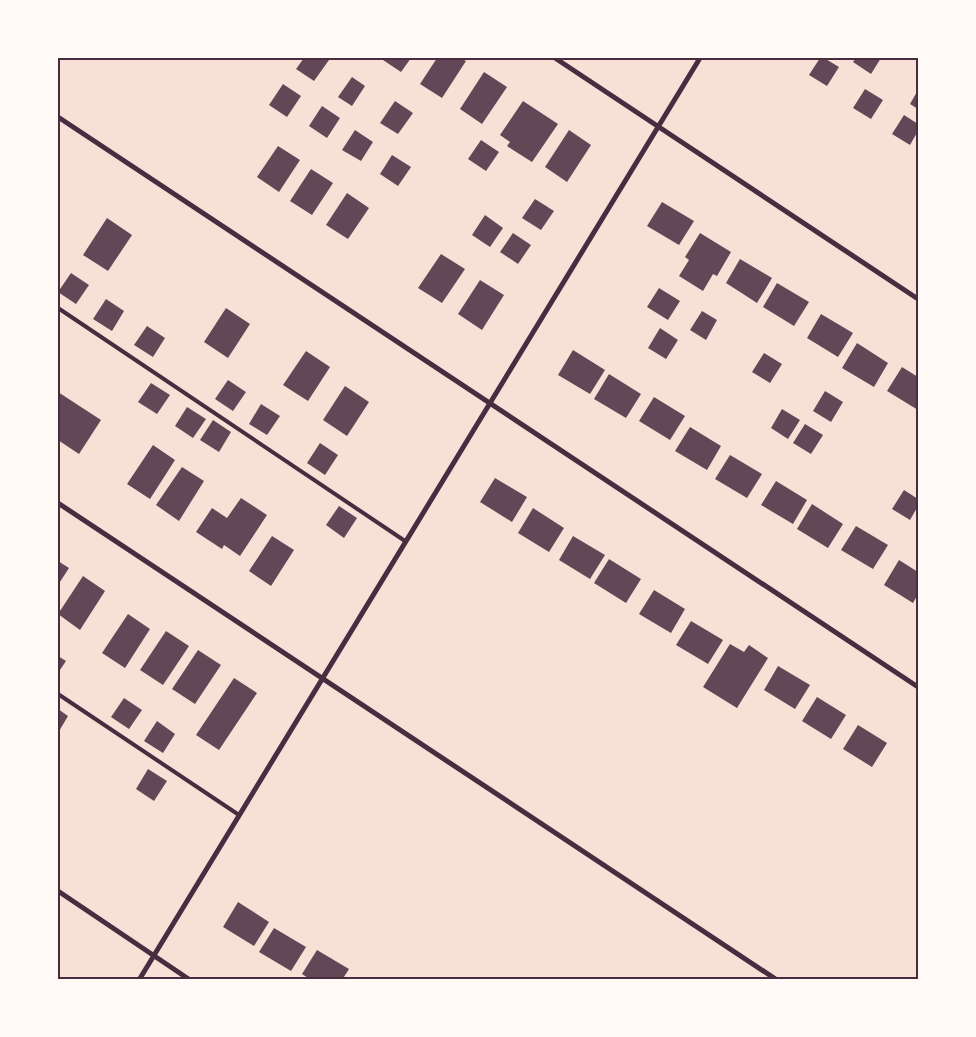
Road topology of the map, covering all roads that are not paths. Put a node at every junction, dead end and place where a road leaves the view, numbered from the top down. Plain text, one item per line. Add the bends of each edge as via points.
1 (555, 58) edge
2 (700, 58) edge
3 (58, 118) edge
4 (658, 126) junction
5 (918, 299) edge
6 (58, 308) edge
7 (490, 402) junction
8 (58, 503) edge
9 (405, 540) junction
10 (322, 678) junction
11 (918, 687) edge
12 (58, 694) edge
13 (239, 815) junction
14 (58, 891) edge
15 (154, 956) junction
16 (139, 980) edge
17 (190, 980) edge
18 (777, 980) edge

1 - 4 street
2 - 4 street
3 - 7 street
4 - 5 street
4 - 7 street
6 - 9 lane
7 - 9 street
7 - 11 street
8 - 10 street
9 - 10 street
10 - 13 street
10 - 18 street
12 - 13 lane
13 - 15 street
14 - 15 street
15 - 16 street
15 - 17 street

